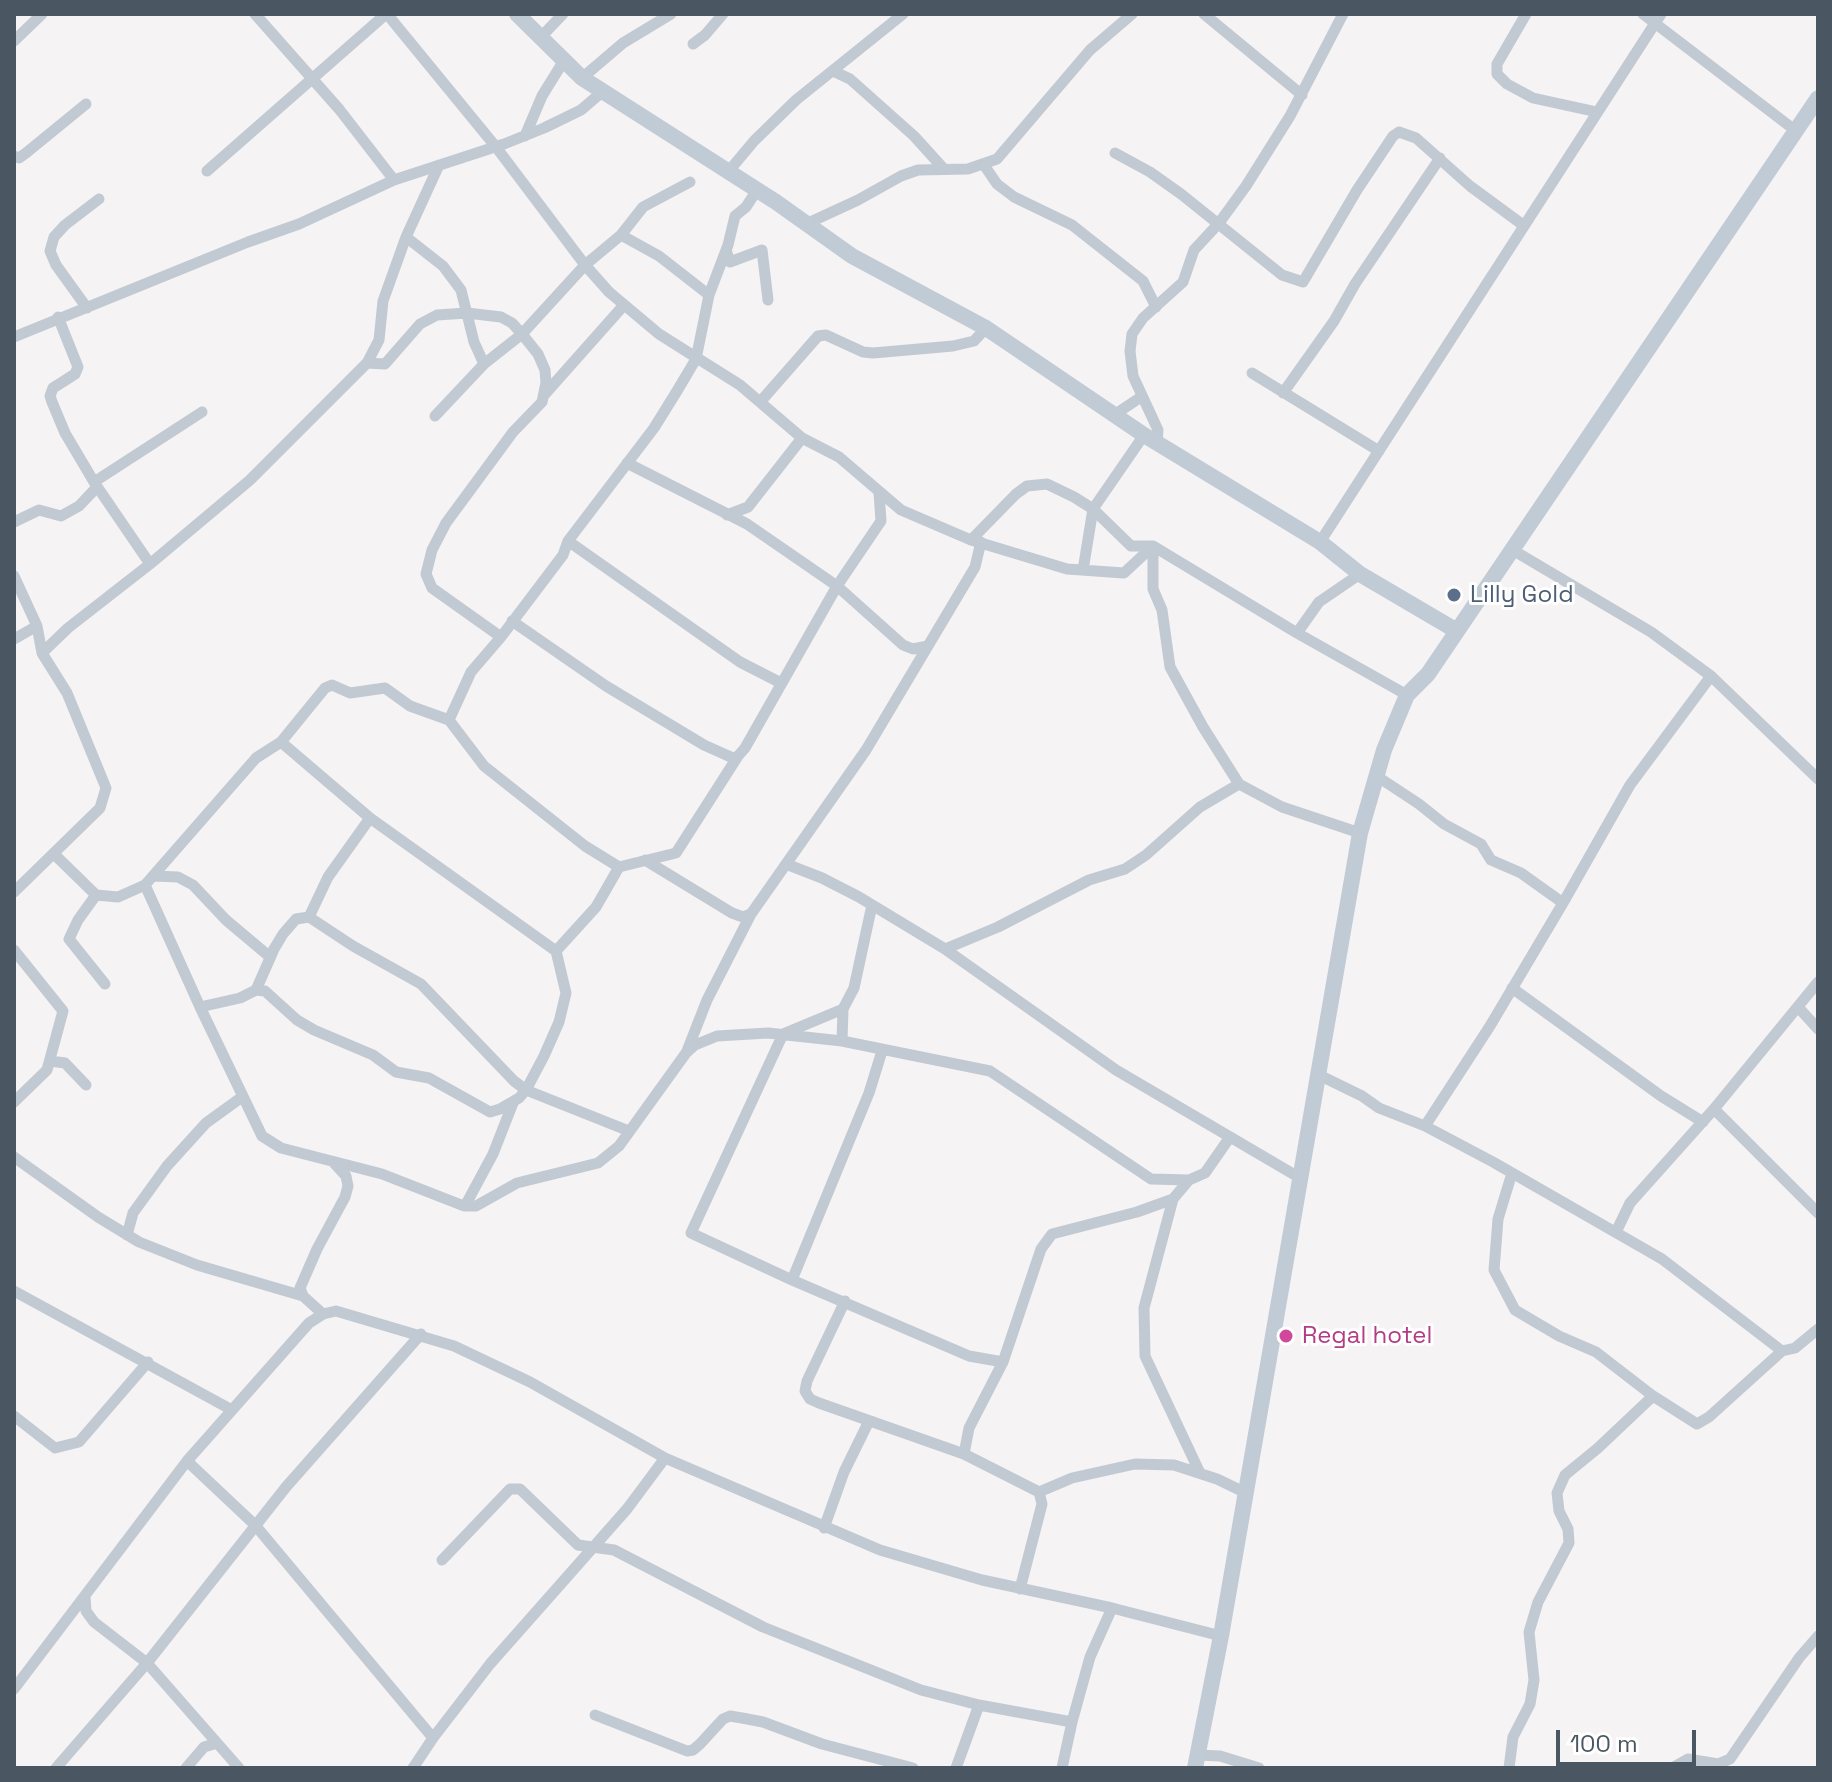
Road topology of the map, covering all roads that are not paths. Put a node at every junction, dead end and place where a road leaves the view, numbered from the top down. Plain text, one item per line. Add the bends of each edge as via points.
1 (42, 14) edge
2 (255, 14) edge
3 (386, 14) edge
4 (517, 14) edge
5 (563, 14) edge
6 (671, 14) edge
7 (723, 14) edge
8 (1132, 14) edge
9 (1204, 14) edge
10 (1343, 14) edge
11 (1526, 14) edge
12 (1643, 14) edge
13 (896, 16) edge
14 (1658, 19) edge
15 (540, 38) junction
16 (14, 41) edge
17 (693, 44) dead end
18 (563, 62) junction
19 (833, 71) junction
20 (310, 78) junction
21 (582, 78) junction
22 (602, 92) junction
23 (1302, 95) junction
24 (1818, 98) edge
25 (86, 104) dead end
26 (1597, 112) junction
27 (1796, 131) junction
28 (525, 136) junction
29 (496, 147) junction
30 (1115, 153) dead end
31 (14, 156) edge
32 (1440, 158) junction
33 (439, 165) junction
34 (984, 165) junction
35 (943, 168) junction
36 (207, 171) dead end
37 (728, 172) junction
38 (394, 180) junction
39 (690, 182) dead end
40 (757, 190) junction
41 (99, 199) dead end
42 (1219, 223) junction
43 (806, 224) junction
44 (1523, 225) junction
45 (621, 235) junction
46 (406, 237) junction
47 (726, 250) junction
48 (585, 265) junction
49 (709, 295) junction
50 (768, 300) dead end
51 (624, 305) junction
52 (1156, 307) junction
53 (87, 308) junction
54 (467, 313) junction
55 (58, 317) junction
56 (986, 328) junction
57 (522, 334) junction
58 (14, 337) edge
59 (696, 359) junction
60 (367, 363) junction
61 (484, 364) junction
62 (1252, 373) dead end
63 (1283, 393) junction
64 (545, 394) junction
65 (1141, 397) junction
66 (761, 401) junction
67 (202, 412) dead end
68 (1114, 415) junction
69 (435, 416) dead end
70 (802, 438) junction
71 (1150, 438) junction
72 (1379, 451) junction
73 (627, 463) junction
74 (95, 484) junction
75 (879, 493) junction
76 (748, 507) junction
77 (1093, 509) junction
78 (901, 510) junction
79 (727, 515) junction
80 (881, 521) junction
81 (14, 522) edge
82 (747, 524) junction
83 (568, 541) junction
84 (976, 541) junction
85 (1320, 542) junction
86 (1153, 546) junction
87 (1511, 549) junction
88 (150, 564) junction
89 (1083, 570) junction
90 (1360, 574) junction
91 (14, 576) edge
92 (837, 586) junction
93 (512, 621) junction
94 (37, 626) junction
95 (1457, 631) junction
96 (1297, 633) junction
97 (501, 637) junction
98 (14, 639) edge
99 (928, 646) junction
100 (42, 653) junction
101 (1711, 676) junction
102 (781, 683) junction
103 (1407, 695) junction
104 (449, 720) junction
105 (281, 742) junction
106 (738, 756) junction
107 (1375, 775) junction
108 (1818, 779) edge
109 (1239, 784) junction
110 (370, 818) junction
111 (1360, 833) junction
112 (676, 853) junction
113 (54, 854) junction
114 (645, 860) junction
115 (786, 864) junction
116 (619, 867) junction
117 (154, 876) junction
118 (677, 877) junction
119 (145, 885) junction
120 (14, 892) edge
121 (96, 895) junction
122 (1563, 903) junction
123 (872, 905) junction
124 (751, 914) junction
125 (309, 917) junction
126 (945, 949) junction
127 (14, 950) edge
128 (556, 951) junction
129 (270, 957) junction
130 (1818, 982) edge
131 (105, 984) dead end
132 (1512, 988) junction
133 (256, 990) junction
134 (200, 1007) junction
135 (1798, 1007) junction
136 (843, 1009) junction
137 (1818, 1029) edge
138 (783, 1034) junction
139 (842, 1041) junction
140 (882, 1051) junction
141 (686, 1053) junction
142 (50, 1061) junction
143 (1319, 1075) junction
144 (86, 1085) dead end
145 (526, 1090) junction
146 (242, 1097) junction
147 (14, 1102) edge
148 (513, 1103) junction
149 (1714, 1109) junction
150 (1703, 1122) junction
151 (1425, 1126) junction
152 (629, 1131) junction
153 (1230, 1137) junction
154 (14, 1157) edge
155 (334, 1163) junction
156 (1512, 1173) junction
157 (1300, 1178) junction
158 (1189, 1180) junction
159 (1173, 1199) junction
160 (465, 1206) junction
161 (1818, 1213) edge
162 (1616, 1232) junction
163 (127, 1235) junction
164 (792, 1280) junction
165 (14, 1291) edge
166 (303, 1296) junction
167 (845, 1301) junction
168 (323, 1314) junction
169 (1818, 1329) edge
170 (421, 1334) junction
171 (1782, 1351) junction
172 (148, 1362) junction
173 (1003, 1362) junction
174 (1653, 1396) junction
175 (232, 1410) junction
176 (14, 1416) edge
177 (869, 1421) junction
178 (964, 1454) junction
179 (665, 1458) junction
180 (187, 1461) junction
181 (1200, 1473) junction
182 (1039, 1492) junction
183 (1246, 1493) junction
184 (255, 1525) junction
185 (824, 1528) junction
186 (595, 1547) junction
187 (442, 1560) dead end
188 (1020, 1589) junction
189 (85, 1596) junction
190 (1112, 1608) junction
191 (1221, 1636) junction
192 (1818, 1636) edge
193 (147, 1663) junction
194 (14, 1689) edge
195 (979, 1705) junction
196 (595, 1715) dead end
197 (1072, 1722) junction
198 (208, 1733) junction
199 (433, 1738) junction
200 (217, 1743) junction
201 (204, 1747) junction
202 (1196, 1761) edge
203 (56, 1768) edge
204 (186, 1768) edge
205 (239, 1768) edge
206 (413, 1768) edge
207 (913, 1768) edge
208 (956, 1768) edge
209 (1062, 1768) edge
210 (1259, 1768) edge
211 (1509, 1768) edge
212 (1672, 1768) edge

1 - 16 street
2 - 20 street
3 - 20 street
3 - 29 street
4 - 15 main road
5 - 15 street
6 - 21 street via 623,43
7 - 17 street
8 - 34 street via 1090,50 997,159
9 - 23 street
10 - 23 street
11 - 26 street via 1497,64 1497,74 1533,98
12 - 14 street
13 - 19 street
14 - 26 street
14 - 27 street
15 - 18 main road
18 - 21 main road
18 - 28 street
19 - 35 street via 850,79
19 - 37 street via 796,100
20 - 36 street
20 - 38 street
21 - 22 main road
22 - 28 street via 581,110
22 - 37 main road
23 - 42 street
24 - 27 main road
25 - 31 street via 26,153
26 - 44 street
27 - 87 main road
28 - 29 street
29 - 33 street
29 - 48 street
30 - 42 street
32 - 42 street via 1407,133 1393,136 1303,282 1282,275
32 - 44 street
32 - 63 street
33 - 38 street
33 - 46 street
34 - 35 street
34 - 52 street via 1014,197 1072,225 1143,281
35 - 43 street via 901,176
37 - 40 main road
38 - 53 street via 299,224
39 - 45 street via 643,207
40 - 43 main road
40 - 47 street via 735,216
41 - 53 street via 65,225 50,251
42 - 52 street via 1194,250 1183,282
43 - 56 main road via 884,275
44 - 72 street
45 - 48 street
45 - 49 street via 659,256
46 - 54 street via 443,266 461,290
46 - 60 street via 383,301 379,340
47 - 49 street
47 - 50 street via 730,262 762,250
48 - 51 street
48 - 57 street
49 - 59 street
51 - 59 street
51 - 64 street
52 - 65 street via 1131,340 1133,376
53 - 55 street
54 - 57 street via 501,317
54 - 60 street via 437,315 420,324 385,364
54 - 61 street
55 - 58 street
55 - 74 street via 78,367 50,396
56 - 66 street via 974,341 953,346 873,353 818,336
56 - 68 main road
57 - 61 street
57 - 64 street via 542,363
59 - 66 street
59 - 73 street
60 - 88 street via 250,480
61 - 69 street
62 - 63 street
63 - 72 street
64 - 97 street via 446,523 426,574 432,588
65 - 68 street
65 - 71 street via 1158,430
66 - 70 street
67 - 74 street
68 - 71 main road
70 - 75 street via 839,457
70 - 76 street
71 - 77 street
71 - 85 main road
72 - 85 street
73 - 79 street
73 - 83 street
74 - 81 street via 79,506 61,516 39,510
74 - 88 street
75 - 78 street
75 - 80 street
76 - 79 street
76 - 82 street
77 - 84 street via 1047,484 1027,486
77 - 86 street via 1131,546
77 - 89 street
78 - 80 street
78 - 84 street
79 - 82 street
80 - 92 street
82 - 92 street
83 - 93 street
83 - 102 street via 740,662
84 - 89 street
84 - 99 street via 975,567
85 - 90 main road
86 - 89 street via 1124,573
86 - 96 street
86 - 109 street via 1153,589 1162,610 1170,667
87 - 95 main road
87 - 101 street via 1651,632
88 - 100 street
90 - 95 main road
90 - 96 street via 1319,602
91 - 94 street
92 - 99 street via 903,645
92 - 102 street
93 - 97 street
93 - 106 street via 606,686 726,757
94 - 98 street
94 - 100 street
95 - 103 main road
96 - 103 street
97 - 104 street via 471,672
99 - 115 street via 866,750
100 - 113 street via 67,693 106,788 100,808
101 - 108 street
101 - 122 street via 1630,785
102 - 106 street
103 - 107 main road
104 - 105 street via 410,706 385,688 350,693 332,685
104 - 116 street via 484,766
105 - 110 street
105 - 117 street via 256,758
106 - 112 street
107 - 111 main road
107 - 122 street via 1481,844 1491,860 1521,873
109 - 111 street via 1282,807
109 - 126 street via 1200,807 1125,869 1089,880
110 - 125 street via 328,877
110 - 128 street
111 - 143 main road
112 - 114 street
112 - 118 street
113 - 120 street
113 - 121 street
114 - 116 street
114 - 118 street
115 - 123 street
115 - 124 street
116 - 128 street via 596,907
117 - 119 street
117 - 129 street via 178,877 193,885
118 - 124 street via 732,913
119 - 121 street via 118,897
119 - 134 street
121 - 131 street via 69,939
122 - 132 street
123 - 126 street
123 - 136 street via 854,988
124 - 141 street
125 - 129 street via 296,919
125 - 145 street via 421,984
126 - 153 street via 1116,1070
127 - 142 street via 63,1011
128 - 145 street via 566,993 563,1009
129 - 133 street
130 - 135 street
132 - 150 street
132 - 151 street
133 - 134 street
133 - 148 street via 265,991 286,1013 314,1030 373,1055 396,1072 429,1078 490,1112
134 - 146 street
135 - 137 street
135 - 149 street
136 - 138 street
136 - 139 street
138 - 139 street
138 - 141 street via 717,1036
138 - 164 street via 691,1233
139 - 140 street
140 - 158 street via 990,1071 1151,1179
140 - 164 street
141 - 152 street
142 - 144 street via 65,1063
142 - 147 street
143 - 151 street
143 - 157 main road
145 - 148 street
145 - 152 street
146 - 155 street via 270,1143
146 - 163 street via 206,1123 167,1166 133,1213
148 - 160 street
149 - 150 street
149 - 161 street
150 - 162 street via 1630,1203
151 - 156 street
152 - 160 street via 598,1163 517,1183 476,1206
153 - 157 street
153 - 158 street via 1205,1173
154 - 163 street
155 - 160 street via 382,1174
155 - 166 street via 348,1186 300,1288
156 - 162 street
156 - 174 street via 1498,1219 1494,1270 1515,1310 1596,1352
157 - 183 main road
158 - 159 street
159 - 173 street via 1052,1234 1041,1249
159 - 181 street via 1144,1308 1145,1356
162 - 171 street via 1692,1279
163 - 166 street via 197,1265
164 - 167 street
165 - 172 street
166 - 168 street
167 - 173 street via 969,1356
167 - 177 street via 805,1391 810,1399
168 - 170 street via 336,1311
168 - 175 street
169 - 171 street via 1795,1348
170 - 179 street via 530,1382
170 - 184 street
171 - 174 street via 1697,1424
172 - 175 street
172 - 176 street via 79,1442 55,1448
173 - 178 street via 969,1428
174 - 211 street via 1565,1475 1557,1493 1569,1543 1538,1602 1529,1632 1534,1680 1530,1704 1513,1737
175 - 180 street
177 - 178 street
177 - 185 street
178 - 182 street
179 - 185 street
179 - 186 street
180 - 184 street
180 - 189 street
181 - 182 street via 1174,1465 1135,1464 1072,1478
181 - 183 street
182 - 188 street via 1042,1504
183 - 191 main road
184 - 193 street
184 - 199 street
185 - 188 street via 880,1550
186 - 187 street via 578,1545 515,1487
186 - 195 street via 634,1559 763,1627 921,1690
186 - 199 street via 490,1664
188 - 190 street
189 - 193 street via 94,1622
189 - 194 street
190 - 191 street
190 - 197 street via 1090,1657
191 - 202 main road
192 - 212 street via 1730,1759 1718,1764 1688,1759
193 - 198 street
193 - 203 street
195 - 197 street
195 - 208 street
196 - 207 street via 687,1751 723,1719 742,1718
197 - 209 street
198 - 200 street
198 - 201 street
199 - 206 street
200 - 201 street
200 - 205 street
201 - 204 street
202 - 210 street via 1220,1756

